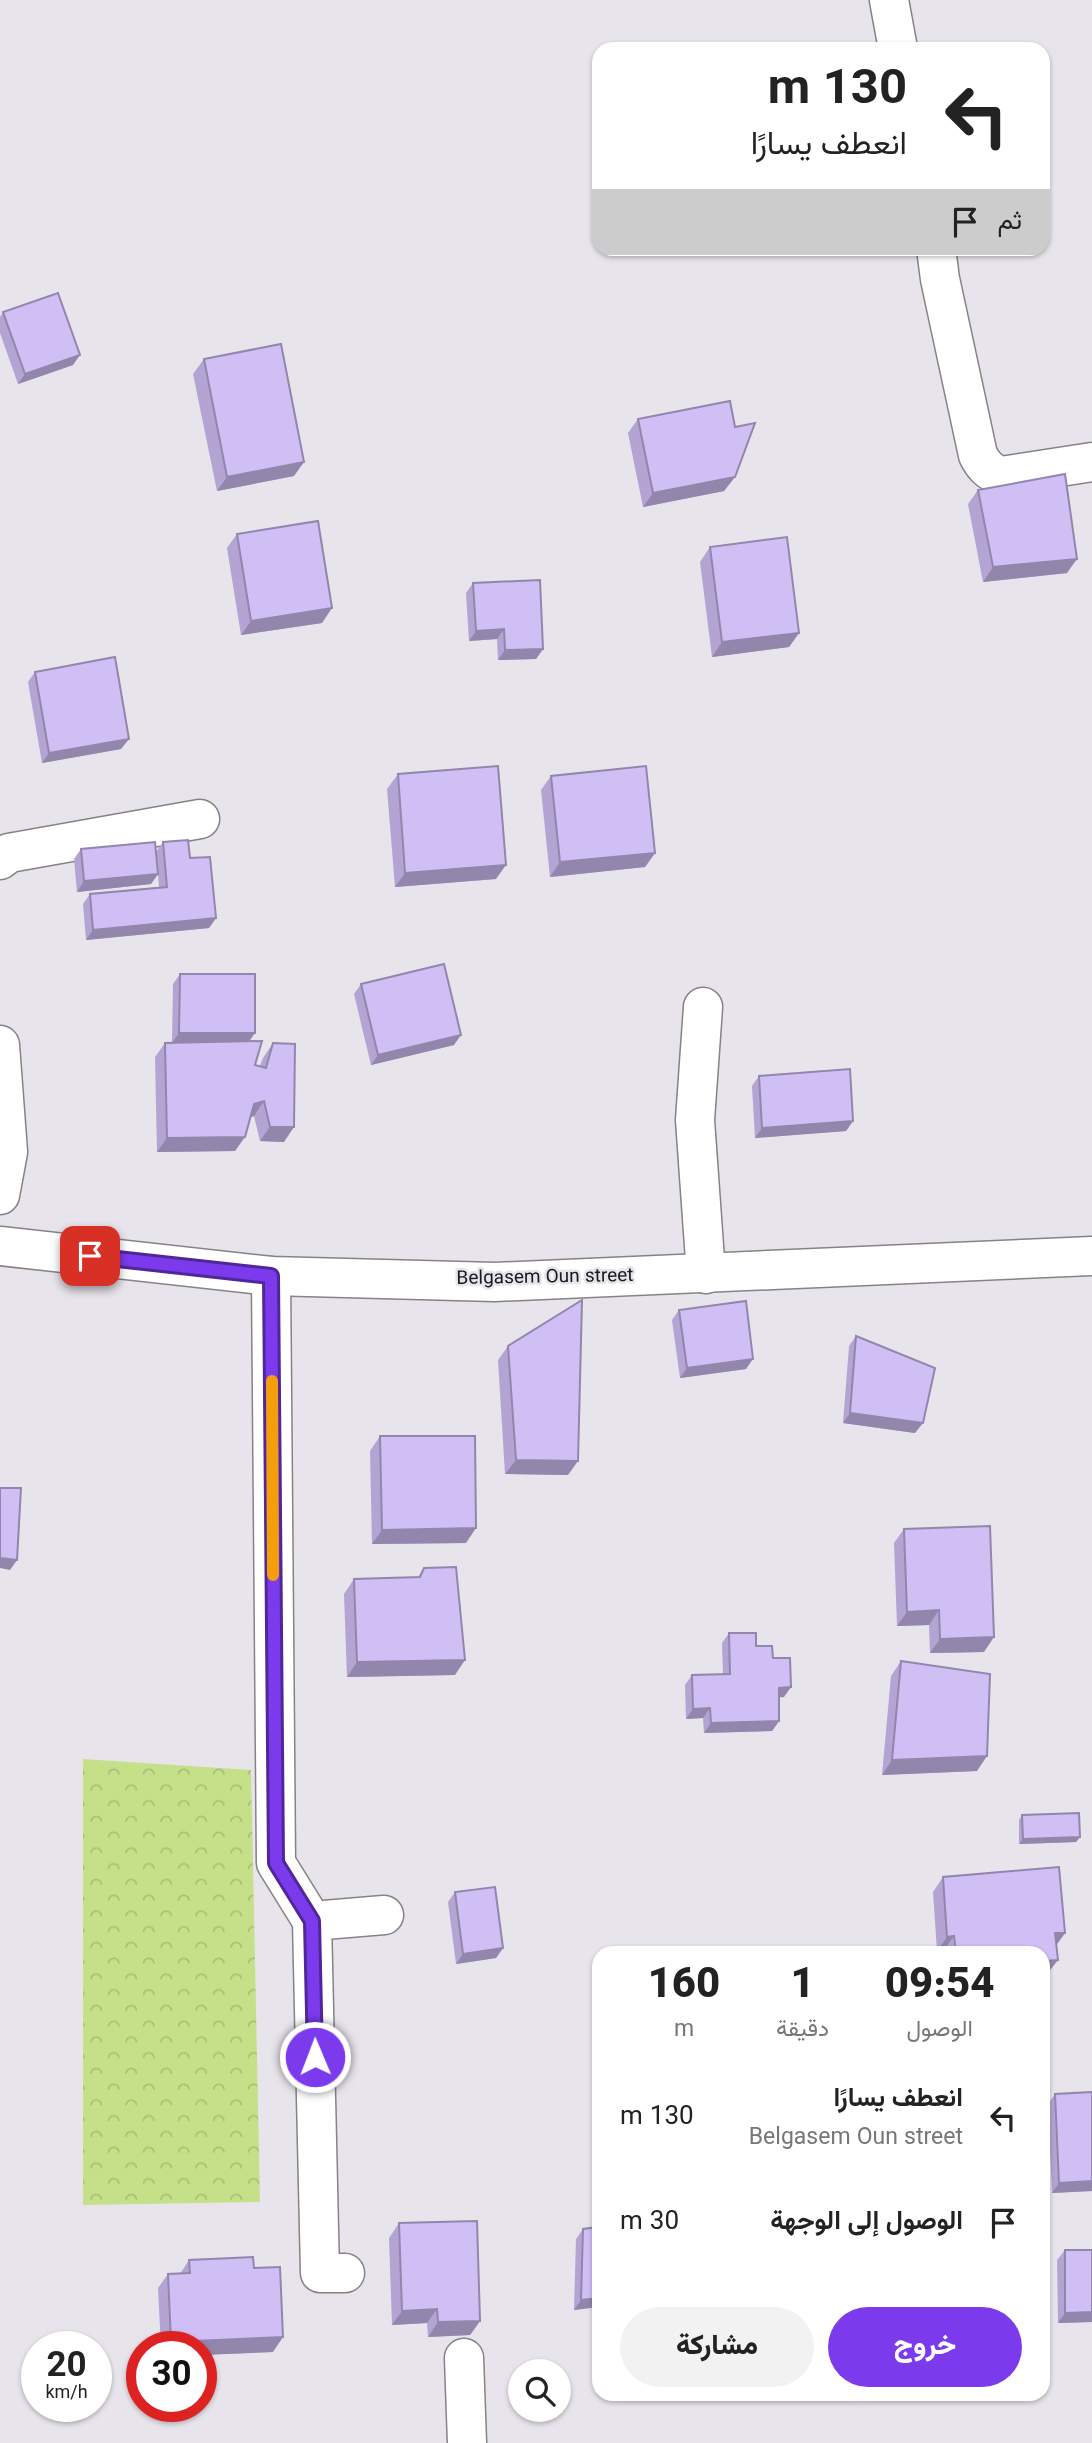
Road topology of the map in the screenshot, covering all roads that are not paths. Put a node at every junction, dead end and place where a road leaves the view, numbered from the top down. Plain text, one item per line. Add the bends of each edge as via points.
1 (889, 0) edge
2 (897, 42) edge
3 (937, 256) edge
4 (1092, 462) edge
5 (200, 818) dead end
6 (0, 860) edge
7 (703, 1007) dead end
8 (0, 1045) edge
9 (0, 1195) edge
10 (0, 1246) edge
11 (1092, 1256) edge
12 (706, 1273) junction
13 (271, 1276) junction
14 (384, 1915) dead end
15 (312, 1921) junction
16 (345, 2273) dead end
17 (464, 2358) dead end
18 (467, 2443) edge

1 - 2 street
3 - 4 street via 983,464 991,472 1012,476
5 - 6 street via 9,853
7 - 12 street via 695,1120
8 - 9 street via 8,1152
10 - 13 street, Belgasem Oun street
11 - 12 street, Belgasem Oun street
12 - 13 street, Belgasem Oun street via 495,1282
13 - 15 street via 276,1863
14 - 15 street
15 - 16 street via 320,2273
17 - 18 street

